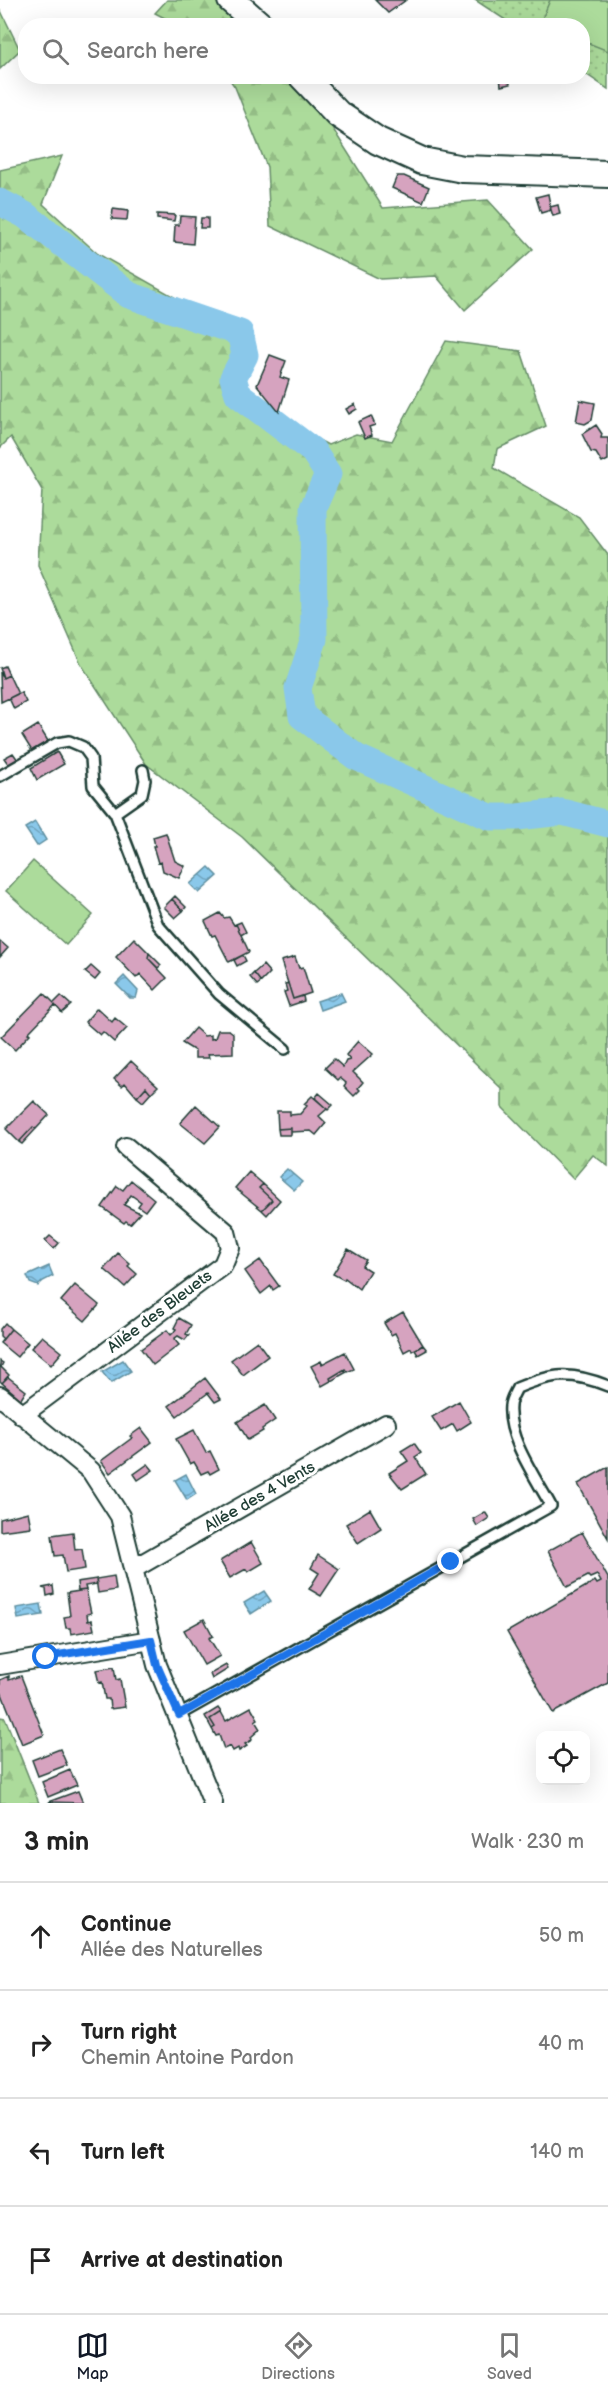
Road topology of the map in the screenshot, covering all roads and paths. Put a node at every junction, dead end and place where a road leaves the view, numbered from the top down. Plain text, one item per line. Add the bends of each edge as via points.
1 (231, 0) edge
2 (252, 18) edge
3 (310, 84) edge
4 (608, 174) edge
5 (143, 770) dead end
6 (0, 777) edge
7 (115, 813) junction
8 (285, 1049) dead end
9 (126, 1147) dead end
10 (608, 1386) edge
11 (0, 1396) edge
12 (21, 1415) junction
13 (386, 1424) dead end
14 (134, 1569) junction
15 (151, 1640) junction
16 (0, 1665) edge
17 (179, 1715) junction
18 (213, 1803) edge

1 - 2 main road
3 - 4 main road via 338,114 378,141 422,161 463,169
5 - 7 lane via 142,794
6 - 7 lane via 69,741 83,747 91,758 93,786
7 - 8 lane via 158,925 219,994
9 - 12 street, Allée des Bleuets via 225,1232 230,1248 223,1265
10 - 17 lane via 588,1378 555,1374 517,1388 510,1403 514,1435 551,1506
11 - 12 street
12 - 14 street via 91,1471 120,1516
13 - 14 street, Allée des 4 Vents
14 - 15 street
15 - 16 street
15 - 17 street via 157,1665
17 - 18 street

